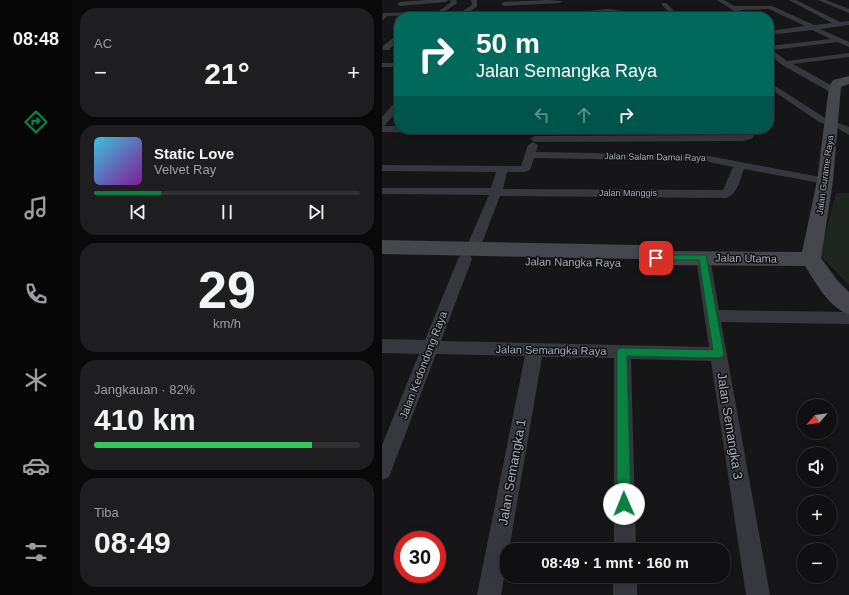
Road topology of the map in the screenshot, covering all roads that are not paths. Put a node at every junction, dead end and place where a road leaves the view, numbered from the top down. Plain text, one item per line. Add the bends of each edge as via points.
1 (446, 0) edge
2 (453, 0) edge
3 (474, 0) edge
4 (720, 0) edge
5 (792, 0) edge
6 (821, 0) edge
7 (419, 1) edge
8 (560, 1) edge
9 (502, 2) edge
10 (523, 2) edge
11 (664, 4) dead end
12 (393, 5) dead end
13 (576, 6) dead end
14 (732, 8) junction
15 (849, 11) edge
16 (414, 12) edge
17 (441, 12) edge
18 (465, 12) edge
19 (489, 12) edge
20 (530, 12) edge
21 (579, 12) edge
22 (672, 12) edge
23 (739, 12) edge
24 (394, 14) edge
25 (383, 18) edge
26 (394, 18) edge
27 (845, 24) edge
28 (812, 27) junction
29 (774, 30) edge
30 (774, 32) edge
31 (777, 32) junction
32 (394, 39) edge
33 (838, 40) junction
34 (849, 46) edge
35 (774, 47) edge
36 (384, 48) edge
37 (774, 55) edge
38 (849, 55) edge
39 (785, 63) junction
40 (394, 65) edge
41 (383, 66) edge
42 (849, 80) edge
43 (774, 87) edge
44 (835, 91) junction
45 (394, 109) edge
46 (838, 120) edge
47 (382, 123) edge
48 (382, 129) edge
49 (394, 129) edge
50 (849, 132) edge
51 (537, 134) edge
52 (578, 134) edge
53 (750, 134) edge
54 (530, 155) junction
55 (740, 164) junction
56 (382, 168) edge
57 (502, 170) junction
58 (825, 181) junction
59 (382, 191) edge
60 (496, 192) junction
61 (382, 247) edge
62 (469, 254) junction
63 (656, 258) joint
64 (703, 258) junction
65 (382, 259) edge
66 (811, 259) junction
67 (849, 306) edge
68 (713, 316) junction
69 (849, 318) edge
70 (382, 346) edge
71 (430, 347) junction
72 (535, 350) junction
73 (622, 352) junction
74 (719, 354) junction
75 (382, 470) edge
76 (625, 543) edge
77 (625, 583) edge
78 (489, 595) edge
79 (625, 595) edge
80 (758, 595) edge

1 - 7 street
2 - 17 street via 454,3
3 - 18 street via 476,6
4 - 14 street
5 - 27 street
6 - 15 street
7 - 12 street
7 - 16 street
8 - 10 street
9 - 10 street
9 - 19 street via 492,7
10 - 20 street via 524,8
11 - 22 street
13 - 21 street
14 - 23 street
14 - 28 street via 770,7
24 - 25 street via 387,14
25 - 26 street
27 - 28 street
28 - 31 street
28 - 33 street
29 - 31 street
30 - 31 street
32 - 36 street
33 - 34 street
33 - 35 street
37 - 39 street
38 - 39 street
39 - 44 street
40 - 41 street
42 - 44 street via 836,84
43 - 46 street via 822,120
44 - 46 street, Jalan Gurame Raya
45 - 47 street
46 - 50 street
46 - 58 street, Jalan Gurame Raya
48 - 49 street
51 - 54 street
52 - 53 street via 744,138
54 - 55 street, Jalan Salam Damai Raya via 698,158
54 - 57 street via 525,168
55 - 58 street, Jalan Salam Damai Raya
55 - 60 street, Jalan Manggis via 730,191 726,194
56 - 57 street
57 - 60 street
58 - 66 street, Jalan Gurame Raya
59 - 60 street
60 - 62 street
61 - 62 street, Jalan Nangka Raya
62 - 63 street, Jalan Nangka Raya via 560,256 642,263
62 - 65 street, Jalan Nangka Raya
62 - 71 street, Jalan Kedondong Raya
63 - 64 street, Jalan Utama
64 - 66 street, Jalan Utama
64 - 68 street, Jalan Semangka 3
66 - 67 street via 829,286
68 - 69 street
68 - 74 street, Jalan Semangka 3
70 - 71 street, Jalan Semangka Raya
71 - 72 street, Jalan Semangka Raya
71 - 75 street, Jalan Kedondong Raya
72 - 73 street, Jalan Semangka Raya
72 - 78 street, Jalan Semangka 1
73 - 74 street, Jalan Semangka Raya
73 - 76 street
74 - 80 street, Jalan Semangka 3
77 - 79 street

